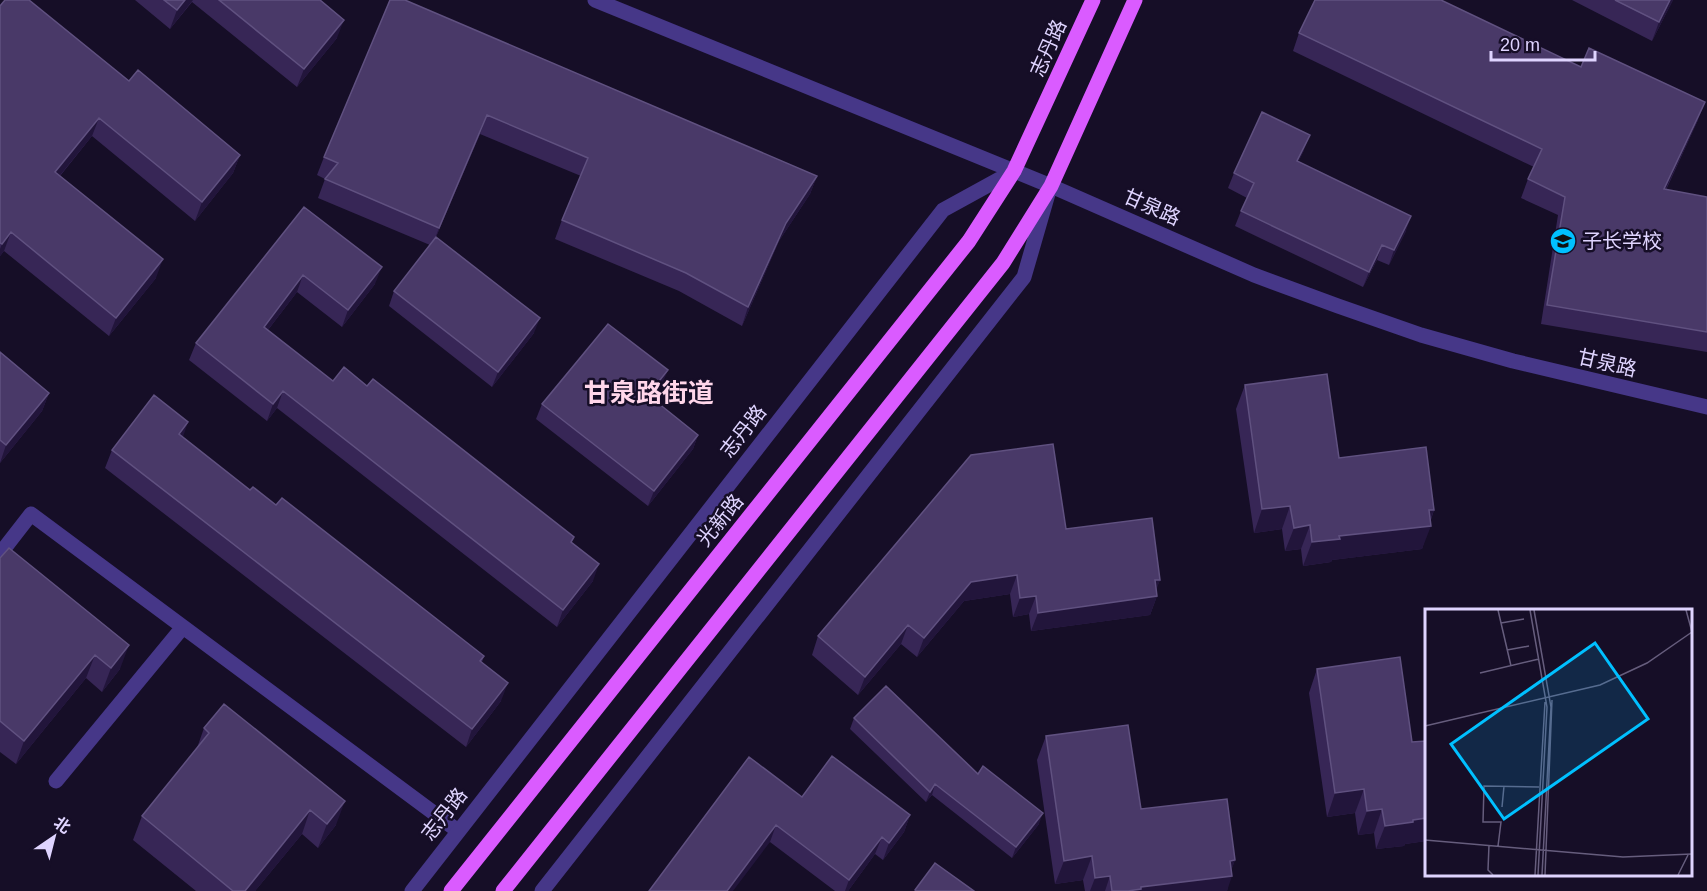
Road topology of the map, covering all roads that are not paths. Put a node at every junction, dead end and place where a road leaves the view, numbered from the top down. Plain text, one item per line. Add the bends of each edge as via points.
1 (595, 0) edge
2 (1093, 0) edge
3 (1134, 0) edge
4 (1014, 171) junction
5 (1051, 186) junction
6 (1707, 406) edge
7 (0, 554) edge
8 (183, 627) junction
9 (56, 781) dead end
10 (458, 831) junction
11 (412, 891) edge
12 (451, 891) edge
13 (503, 891) edge
14 (542, 891) edge

1 - 4 street, 甘泉路
2 - 4 main road, 志丹路
3 - 5 main road
4 - 5 street, 甘泉路
4 - 10 street, 志丹路 via 943,210
4 - 12 main road, 光新路 via 969,241
5 - 6 street, 甘泉路 via 1254,275 1421,335 1523,364
5 - 13 main road via 1003,263
5 - 14 street via 1024,277
7 - 8 street via 31,514
8 - 9 street
8 - 10 street
10 - 11 street, 志丹路

